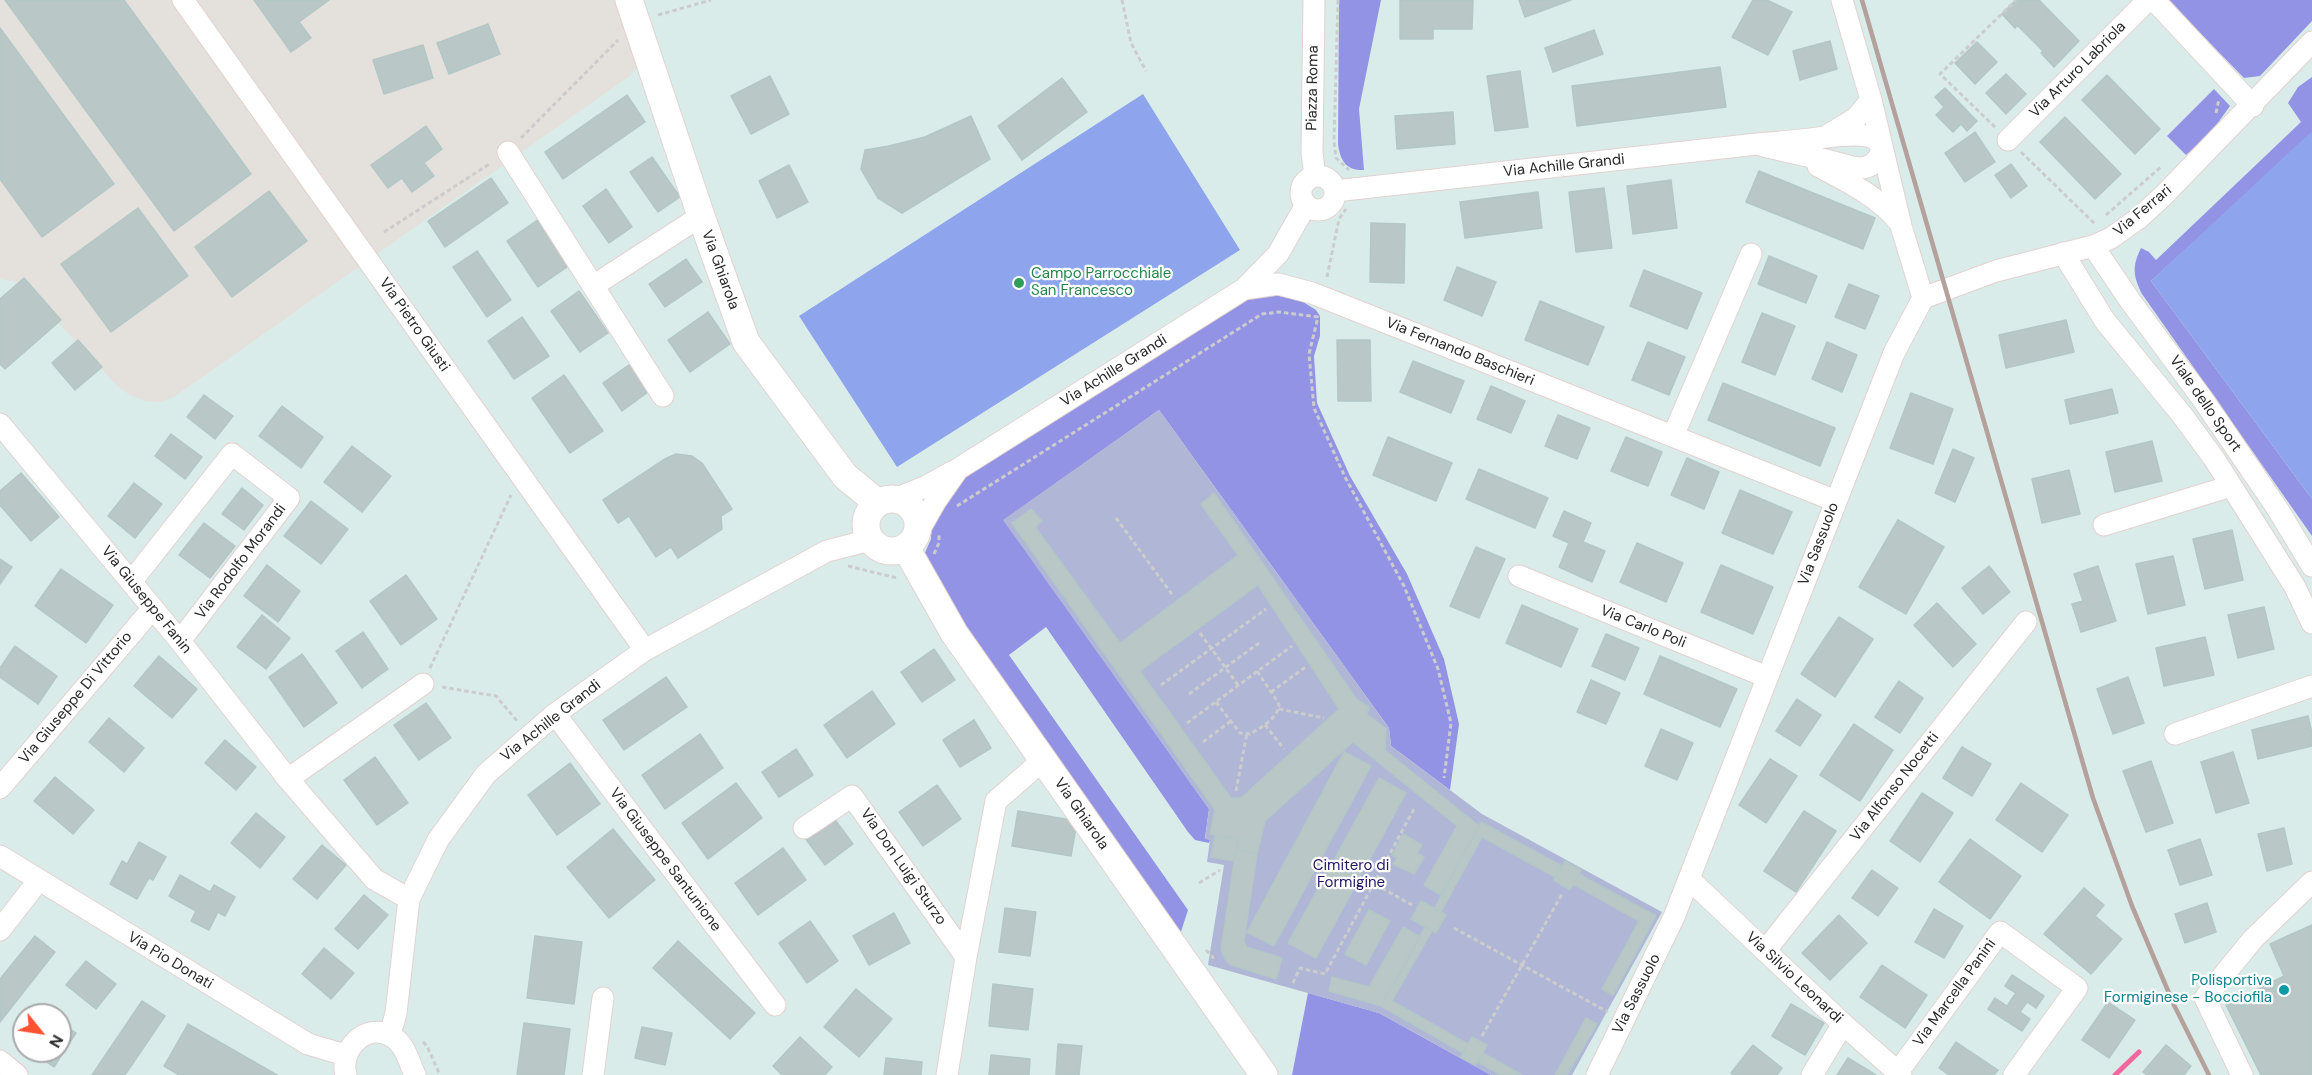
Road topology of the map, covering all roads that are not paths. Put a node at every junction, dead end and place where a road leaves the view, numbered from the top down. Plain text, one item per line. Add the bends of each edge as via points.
1 (183, 0) edge
2 (1314, 0) edge
3 (1842, 0) edge
4 (2148, 0) edge
5 (2154, 0) edge
6 (632, 11) edge
7 (2312, 42) edge
8 (1871, 100) junction
9 (2253, 106) junction
10 (1818, 138) junction
11 (2007, 140) dead end
12 (1757, 144) junction
13 (1882, 146) junction
14 (508, 152) road end
15 (1793, 154) junction
16 (1316, 176) junction
17 (1335, 191) junction
18 (1306, 205) junction
19 (701, 216) junction
20 (1901, 226) junction
21 (2093, 246) junction
22 (2062, 253) junction
23 (1751, 254) dead end
24 (593, 286) junction
25 (1244, 289) junction
26 (1923, 298) junction
27 (663, 396) dead end
28 (0, 424) edge
29 (1673, 436) junction
30 (958, 469) junction
31 (2231, 486) junction
32 (887, 501) junction
33 (1836, 501) junction
34 (2104, 525) dead end
35 (921, 536) junction
36 (870, 540) junction
37 (2312, 566) edge
38 (1519, 576) dead end
39 (131, 582) junction
40 (153, 608) junction
41 (2026, 622) dead end
42 (2312, 623) edge
43 (180, 641) junction
44 (645, 650) junction
45 (1767, 677) junction
46 (423, 684) road end
47 (2312, 686) edge
48 (555, 714) junction
49 (2175, 734) dead end
50 (1043, 760) junction
51 (288, 779) junction
52 (0, 788) edge
53 (804, 828) dead end
54 (0, 856) edge
55 (1689, 879) junction
56 (38, 881) junction
57 (2312, 882) edge
58 (409, 899) junction
59 (0, 930) edge
60 (1765, 951) junction
61 (966, 957) junction
62 (603, 998) dead end
63 (775, 1005) dead end
64 (1843, 1024) junction
65 (390, 1035) junction
66 (0, 1061) edge
67 (346, 1065) edge
68 (1899, 1074) edge
69 (17, 1075) edge
70 (415, 1075) edge
71 (593, 1075) edge
72 (947, 1075) edge
73 (1264, 1075) edge
74 (1597, 1075) edge
75 (1812, 1075) edge
76 (2014, 1075) edge
77 (2242, 1075) edge

1 - 44 street, Via Pietro Giusti
2 - 16 street, Piazza Roma via 1312,153
3 - 8 street
4 - 11 street, Via Arturo Labriola
5 - 9 street
6 - 19 street, Via Ghiarola
7 - 9 street, Via Ferrari
8 - 10 street, Via Achille Grandi via 1856,118
8 - 13 street
9 - 21 street, Via Ferrari via 2139,218
10 - 12 street, Via Achille Grandi
10 - 13 street, Via Achille Grandi via 1870,137
12 - 15 street, Via Achille Grandi
12 - 17 street, Via Achille Grandi
13 - 15 street, Via Achille Grandi via 1878,160 1863,168
13 - 20 street
14 - 24 street
15 - 20 street, Via Achille Grandi via 1870,195
16 - 17 street via 1330,181
16 - 18 street via 1306,181 1301,190
17 - 18 street via 1333,201 1325,208 1315,210
18 - 25 street, Via Achille Grandi via 1278,254
19 - 24 street
19 - 32 street, Via Ghiarola via 746,342 845,476
20 - 26 street
21 - 22 street, Via Ferrari
21 - 37 street, Viale dello Sport via 2204,401
22 - 26 street, Via Ferrari via 1996,271
22 - 31 street, Viale dello Sport via 2104,321 2182,415
23 - 29 street
24 - 27 street
25 - 29 street, Via Fernando Baschieri via 1278,284 1312,293
25 - 30 street, Via Achille Grandi
26 - 33 street, Via Sassuolo via 1894,353
28 - 39 street, Via Giuseppe Fanin
29 - 33 street, Via Fernando Baschieri
30 - 32 street
30 - 35 street, Via Achille Grandi via 935,501
31 - 34 street
31 - 42 street, Viale dello Sport via 2295,587
32 - 35 street, Via Ghiarola via 911,507
32 - 36 street via 872,508 866,524
33 - 45 street, Via Sassuolo
35 - 36 street via 890,552
35 - 50 street, Via Ghiarola via 954,633
36 - 44 street, Via Achille Grandi via 828,551
38 - 45 street, Via Carlo Poli
39 - 40 street, Via Giuseppe Fanin
39 - 43 street, Via Rodolfo Morandi via 232,454 289,498
40 - 43 street, Via Giuseppe Fanin
40 - 52 street, Via Giuseppe Di Vittorio
41 - 60 street, Via Alfonso Nocetti
43 - 51 street, Via Giuseppe Fanin
44 - 48 street, Via Achille Grandi
45 - 55 street, Via Sassuolo
46 - 51 street
47 - 49 street
48 - 58 street, Via Achille Grandi via 486,774 438,840
48 - 63 street, Via Giuseppe Santunione
50 - 61 street via 996,801
50 - 73 street, Via Ghiarola
51 - 58 street, Via Giuseppe Fanin via 374,879
53 - 61 street, Via Don Luigi Sturzo via 852,796
54 - 56 street, Via Pio Donati
55 - 60 street, Via Silvio Leonardi
55 - 74 street, Via Sassuolo via 1662,944
56 - 59 street
56 - 67 street, Via Pio Donati
57 - 77 street via 2253,939 2205,998
58 - 65 street, Via Achille Grandi
60 - 64 street, Via Silvio Leonardi
61 - 72 street
62 - 71 street
64 - 68 street, Via Silvio Leonardi
64 - 75 street
65 - 67 street, Via Pio Donati via 364,1036 350,1046
65 - 70 street via 406,1053
66 - 69 street
68 - 76 street, Via Marcella Panini via 2000,932 2077,988

